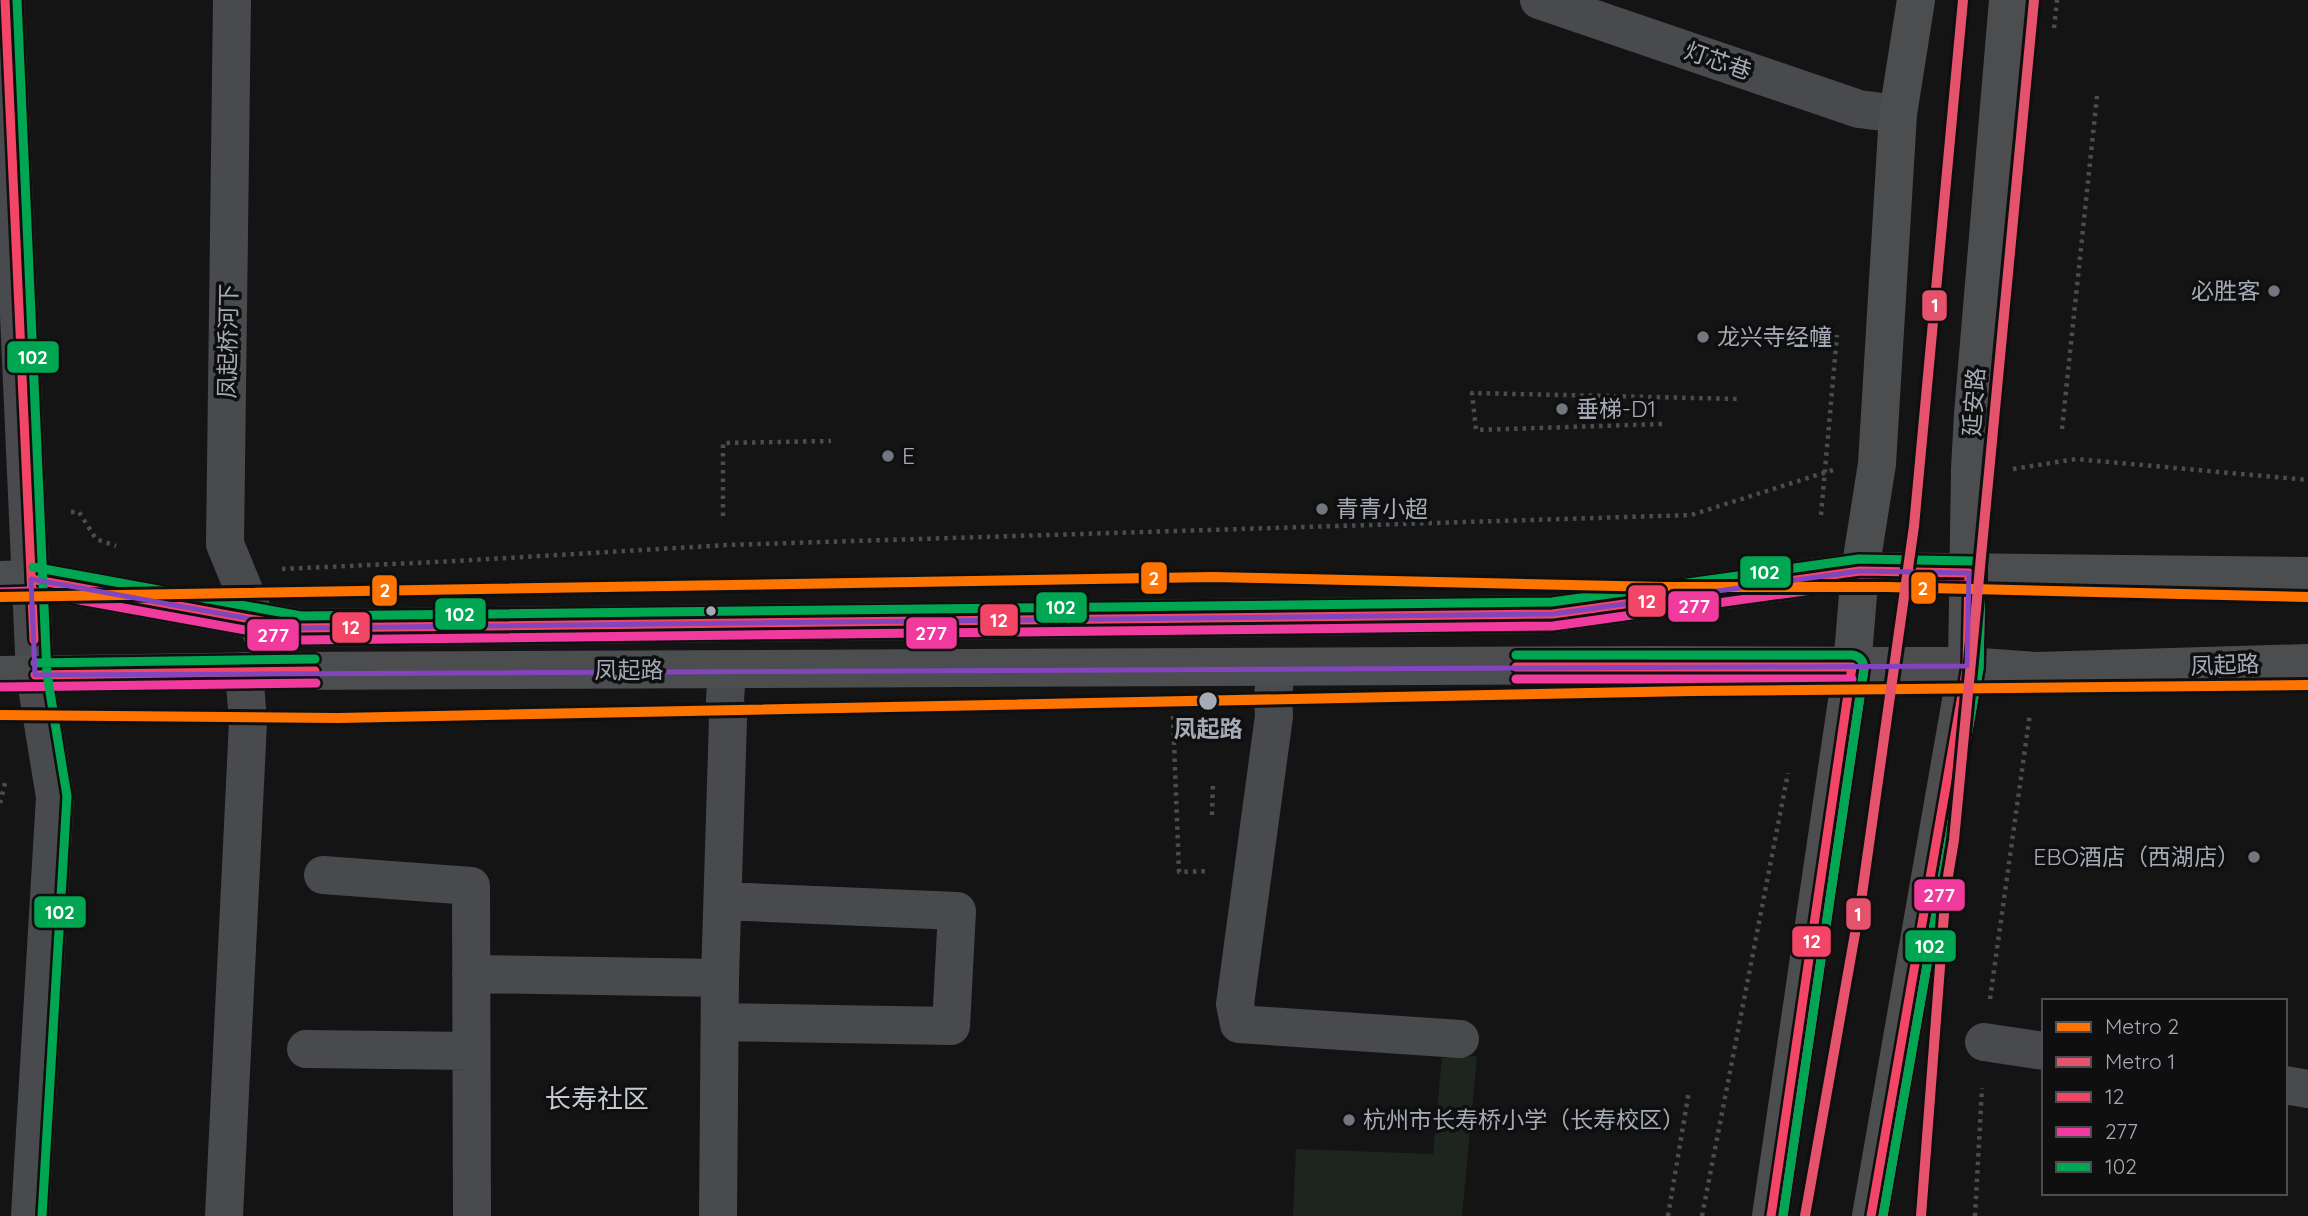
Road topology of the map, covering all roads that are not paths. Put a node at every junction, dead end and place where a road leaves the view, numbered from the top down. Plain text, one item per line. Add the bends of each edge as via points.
1 (5, 0) edge
2 (232, 0) edge
3 (1539, 0) edge
4 (1916, 0) edge
5 (2008, 0) edge
6 (1898, 114) junction
7 (1860, 571) junction
8 (1969, 573) junction
9 (2308, 576) edge
10 (16, 580) edge
11 (256, 620) junction
12 (2308, 663) edge
13 (1967, 666) junction
14 (1852, 667) junction
15 (1276, 668) junction
16 (727, 670) junction
17 (260, 671) junction
18 (18, 675) edge
19 (323, 875) dead end
20 (723, 901) junction
21 (471, 974) junction
22 (720, 978) junction
23 (720, 1022) junction
24 (1460, 1039) dead end
25 (1984, 1042) dead end
26 (306, 1049) dead end
27 (471, 1051) junction
28 (2042, 1051) edge
29 (2287, 1085) edge
30 (2308, 1089) edge
31 (30, 1216) edge
32 (224, 1216) edge
33 (471, 1216) edge
34 (718, 1216) edge
35 (1771, 1216) edge
36 (1871, 1216) edge

1 - 10 street via 28,512
2 - 11 street, 凤起桥河下 via 225,544
3 - 6 street, 灯芯巷 via 1858,109
4 - 6 main road
5 - 8 main road, 延安路 via 1970,469
6 - 7 main road via 1877,464
7 - 8 main road
7 - 11 main road via 1553,614 300,628
7 - 14 main road
8 - 9 main road
8 - 13 main road, 延安路
10 - 11 main road
10 - 18 street
11 - 17 street, 凤起桥河下
12 - 13 main road, 凤起路 via 2036,671
13 - 14 main road, 凤起路
13 - 36 main road, 延安路
14 - 15 main road, 凤起路
14 - 35 main road
15 - 16 main road, 凤起路
15 - 24 street via 1274,716 1235,1004 1239,1024
16 - 17 main road, 凤起路
16 - 20 street
17 - 18 main road, 凤起路
17 - 32 street, 凤起桥河下 via 248,722
18 - 31 street via 55,797
19 - 21 street via 471,886
20 - 22 street
20 - 23 street via 957,911 951,1026
21 - 22 street
21 - 27 street
22 - 23 street
23 - 34 street
25 - 28 street
26 - 27 street
27 - 33 street
29 - 30 street

